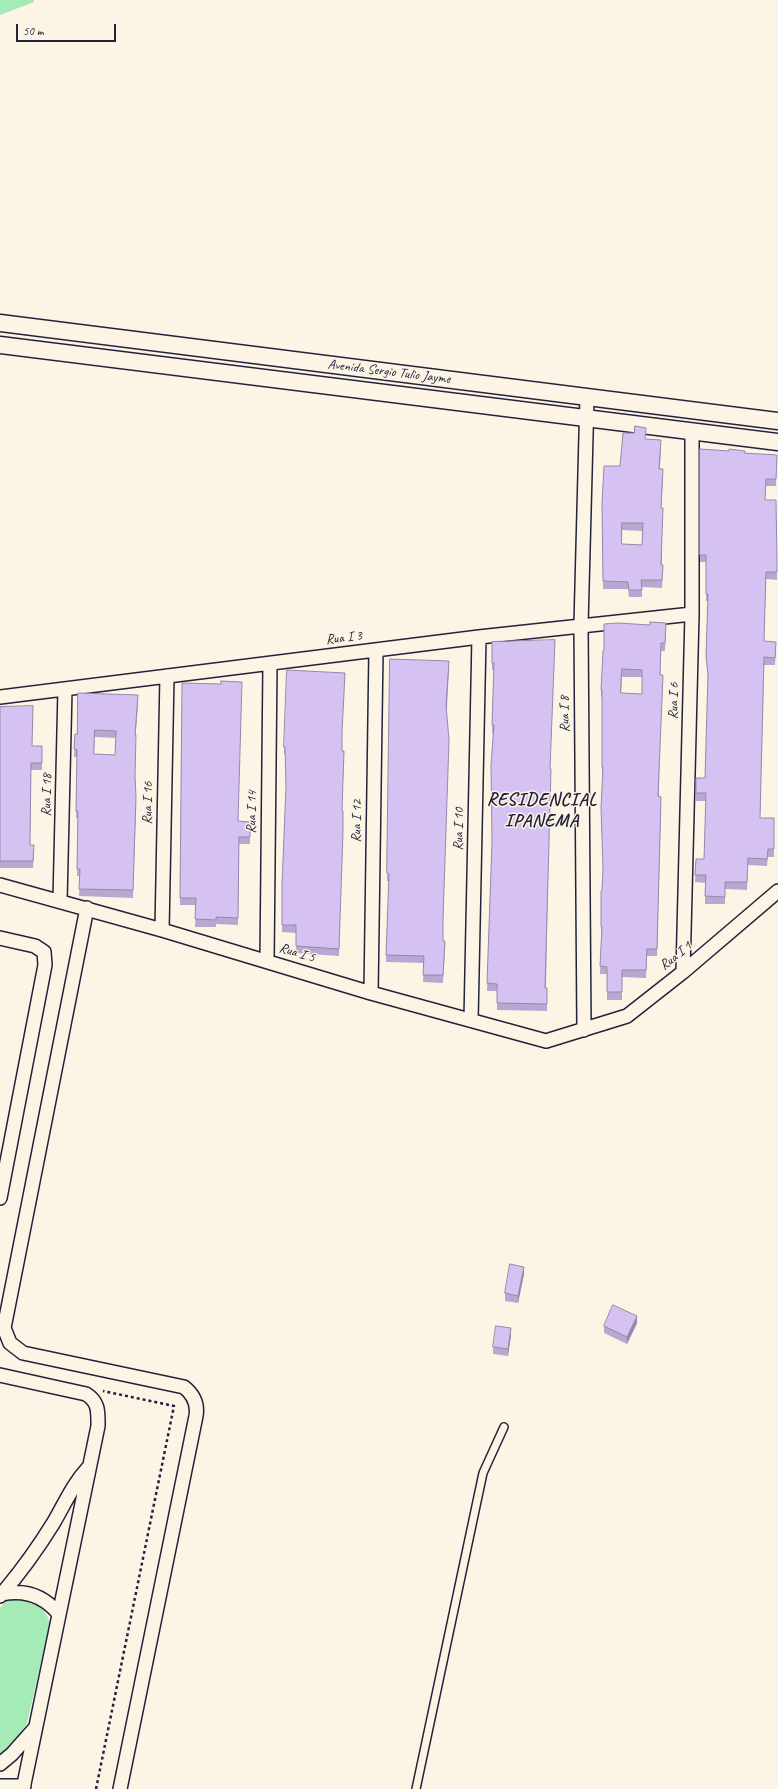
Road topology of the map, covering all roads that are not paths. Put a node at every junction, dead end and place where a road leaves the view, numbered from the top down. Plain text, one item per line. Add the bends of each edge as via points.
1 (0, 323) edge
2 (0, 344) edge
3 (587, 397) junction
4 (585, 419) junction
5 (778, 421) edge
6 (692, 431) junction
7 (778, 442) edge
8 (692, 614) junction
9 (581, 625) junction
10 (479, 637) junction
11 (376, 650) junction
12 (270, 664) junction
13 (167, 676) junction
14 (65, 689) junction
15 (0, 697) edge
16 (0, 885) edge
17 (778, 891) edge
18 (60, 901) junction
19 (87, 908) junction
20 (162, 930) junction
21 (0, 938) edge
22 (267, 961) junction
23 (683, 972) junction
24 (371, 993) junction
25 (471, 1020) junction
26 (584, 1030) junction
27 (0, 1198) edge
28 (0, 1375) edge
29 (504, 1426) dead end
30 (88, 1468) junction
31 (1, 1595) edge
32 (59, 1614) junction
33 (35, 1728) junction
34 (0, 1764) edge
35 (0, 1786) edge
36 (24, 1787) edge
37 (120, 1789) edge
38 (416, 1789) edge

1 - 3 street, Avenida Sergio Tulio Jayme
2 - 4 street, Avenida Sergio Tulio Jayme
3 - 4 street, Rua I 8
3 - 5 street, Avenida Sergio Tulio Jayme
4 - 6 street, Avenida Sergio Tulio Jayme
4 - 9 street, Rua I 8
6 - 7 street, Avenida Sergio Tulio Jayme
6 - 8 street, Rua I 6
8 - 9 street, Rua I 3
8 - 23 street, Rua I 6
9 - 10 street, Rua I 3
9 - 26 street, Rua I 8
10 - 11 street, Rua I 3
10 - 25 street, Rua I 10
11 - 12 street, Rua I 3
11 - 24 street, Rua I 12
12 - 13 street, Rua I 3
12 - 22 street, Rua I 14
13 - 14 street, Rua I 3
13 - 20 street, Rua I 16
14 - 15 street, Rua I 3
14 - 18 street, Rua I 18
16 - 18 street, Rua I 5
17 - 23 street, Rua I 1
18 - 19 street, Rua I 5
19 - 20 street, Rua I 5
19 - 37 street via 4,1328 10,1343 23,1353 184,1387 196,1402 195,1423
20 - 22 street, Rua I 5
21 - 27 street via 35,946 44,952 45,966
22 - 24 street, Rua I 5
23 - 26 street, Rua I 1 via 627,1016
24 - 25 street, Rua I 5
25 - 26 street, Rua I 5 via 546,1041
28 - 30 street via 86,1394 93,1398 97,1404 98,1426
29 - 38 lane via 483,1473
30 - 31 street via 76,1482 53,1523
30 - 32 street
31 - 32 street via 20,1592 38,1596
32 - 33 street
33 - 34 street
33 - 36 street
35 - 36 street

